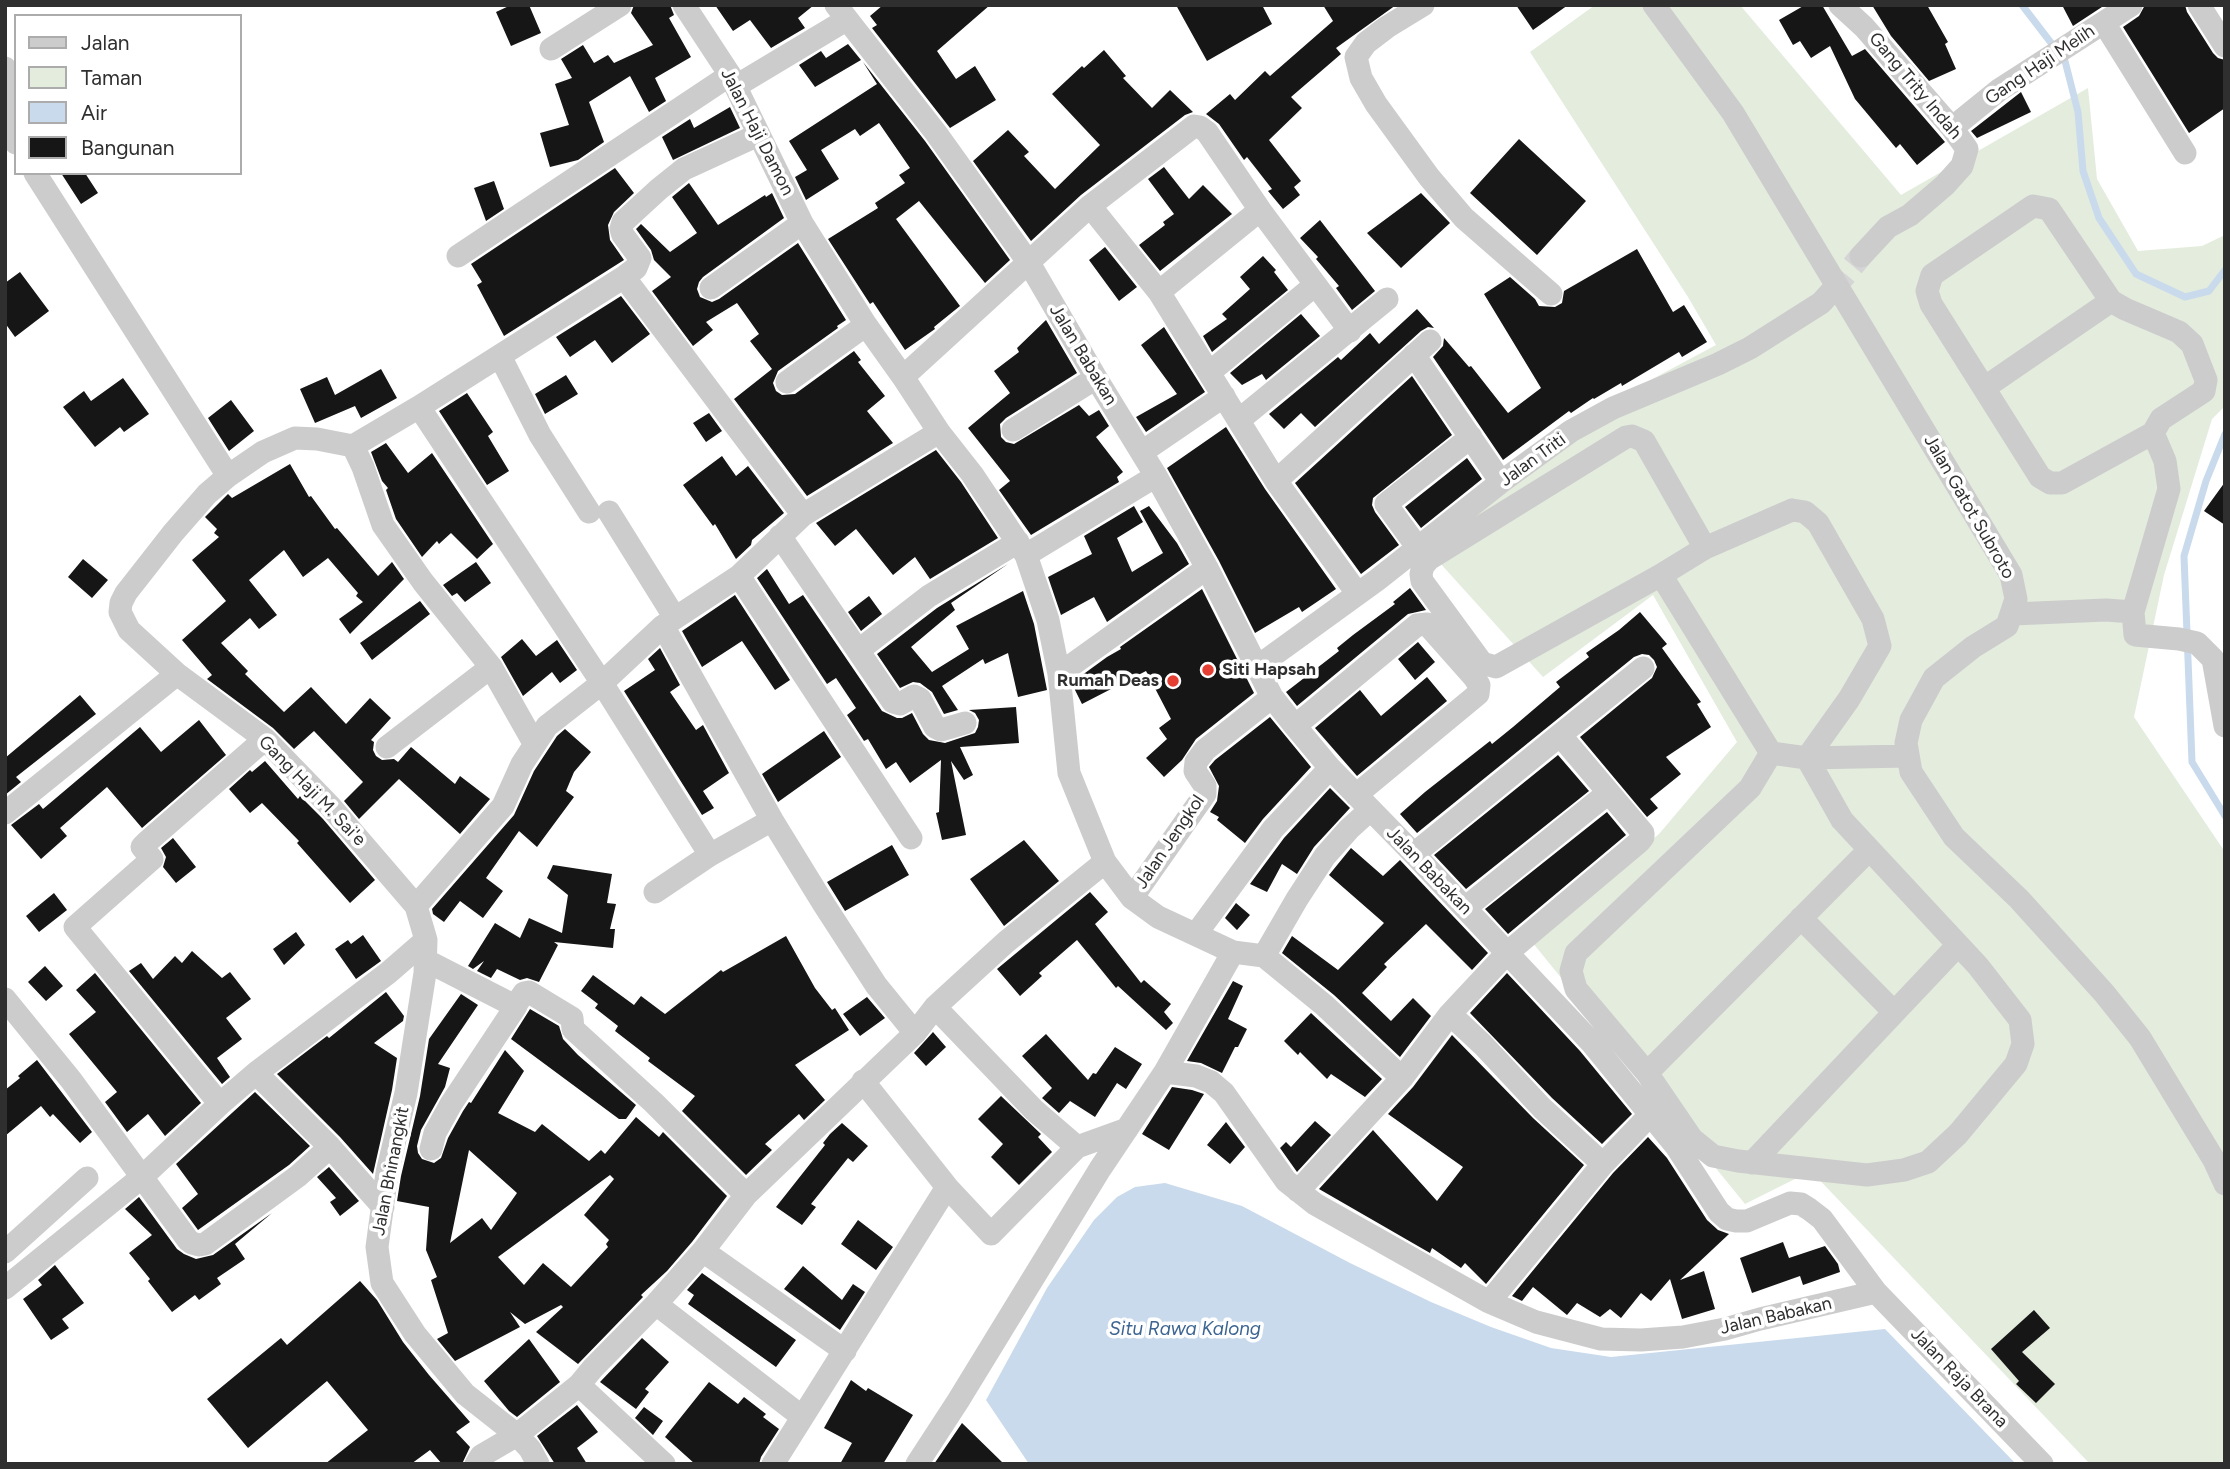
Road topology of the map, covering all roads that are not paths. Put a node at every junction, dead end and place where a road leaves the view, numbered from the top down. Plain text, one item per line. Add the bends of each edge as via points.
1 (620, 5) edge
2 (684, 5) edge
3 (1423, 5) edge
4 (1654, 5) edge
5 (1840, 5) edge
6 (2199, 5) edge
7 (2117, 12) edge
8 (841, 13) edge
9 (2225, 46) edge
10 (551, 49) dead end
11 (5, 68) edge
12 (733, 80) junction
13 (5, 102) edge
14 (1952, 128) junction
15 (758, 135) junction
16 (2185, 153) dead end
17 (36, 175) edge
18 (1090, 206) junction
19 (1260, 210) junction
20 (803, 223) junction
21 (458, 256) dead end
22 (1861, 256) tunnel mouth
23 (1029, 263) junction
24 (624, 277) junction
25 (1315, 285) junction
26 (711, 288) dead end
27 (1159, 292) junction
28 (1831, 292) tunnel mouth
29 (1551, 294) dead end
30 (1387, 299) dead end
31 (2110, 301) junction
32 (866, 326) junction
33 (1350, 331) junction
34 (500, 356) junction
35 (1210, 372) junction
36 (903, 377) junction
37 (1096, 378) junction
38 (787, 382) dead end
39 (1983, 388) junction
40 (1224, 397) junction
41 (418, 407) junction
42 (1239, 420) junction
43 (1013, 430) dead end
44 (939, 432) junction
45 (2153, 433) junction
46 (1471, 438) junction
47 (353, 446) junction
48 (1142, 452) junction
49 (228, 476) junction
50 (1156, 476) junction
51 (1276, 481) junction
52 (1502, 482) junction
53 (803, 515) junction
54 (780, 536) junction
55 (1022, 548) junction
56 (1418, 548) junction
57 (1705, 548) junction
58 (1207, 568) junction
59 (1661, 575) junction
60 (739, 576) junction
61 (1357, 593) junction
62 (2133, 612) junction
63 (2013, 614) junction
64 (669, 622) junction
65 (859, 650) junction
66 (491, 667) junction
67 (1258, 667) junction
68 (1643, 668) dead end
69 (177, 674) junction
70 (1059, 674) junction
71 (601, 683) junction
72 (1272, 697) junction
73 (965, 723) dead end
74 (1295, 726) junction
75 (2225, 726) edge
76 (1560, 735) junction
77 (265, 739) junction
78 (534, 743) junction
79 (387, 747) dead end
80 (1771, 753) junction
81 (1908, 756) junction
82 (1807, 758) junction
83 (1330, 768) junction
84 (1608, 793) junction
85 (1363, 802) junction
86 (5, 813) edge
87 (772, 820) junction
88 (911, 838) dead end
89 (1869, 850) junction
90 (1414, 854) junction
91 (710, 855) junction
92 (1105, 862) junction
93 (654, 892) dead end
94 (1132, 898) junction
95 (416, 906) junction
96 (1465, 908) junction
97 (1801, 918) junction
98 (1196, 934) junction
99 (1958, 945) junction
100 (425, 950) junction
101 (1233, 952) junction
102 (1507, 953) junction
103 (1264, 956) junction
104 (5, 999) edge
105 (516, 1006) junction
106 (935, 1007) junction
107 (1894, 1012) junction
108 (1450, 1014) junction
109 (915, 1033) junction
110 (1165, 1072) junction
111 (256, 1073) junction
112 (1647, 1073) junction
113 (1402, 1079) junction
114 (863, 1081) junction
115 (220, 1104) junction
116 (1650, 1115) junction
117 (1127, 1129) junction
118 (330, 1147) junction
119 (1077, 1147) junction
120 (431, 1149) dead end
121 (1752, 1163) junction
122 (1603, 1164) junction
123 (142, 1177) junction
124 (87, 1178) dead end
125 (2225, 1184) edge
126 (947, 1187) junction
127 (1298, 1191) junction
128 (746, 1195) junction
129 (383, 1207) junction
130 (703, 1251) junction
131 (5, 1252) edge
132 (5, 1289) edge
133 (1876, 1292) junction
134 (1489, 1301) junction
135 (656, 1304) junction
136 (845, 1351) junction
137 (579, 1385) junction
138 (801, 1416) junction
139 (517, 1435) junction
140 (476, 1464) edge
141 (538, 1464) edge
142 (664, 1464) edge
143 (773, 1464) edge
144 (917, 1464) edge
145 (2042, 1464) edge

1 - 10 street
2 - 12 street, Jalan Haji Damon
3 - 29 street via 1366,44 1356,57 1361,78 1429,177 1464,218
4 - 63 street, Jalan Gatot Subroto via 1733,113 2004,563 2016,599
5 - 14 street, Gang Trity Indah
6 - 9 street
7 - 14 street, Gang Haji Melih via 1999,90
7 - 16 street
8 - 12 street, Jalan Babakan
8 - 23 street, Jalan Babakan via 936,133
11 - 13 street via 9,78
12 - 15 street, Jalan Haji Damon
12 - 21 street, Jalan Babakan
14 - 22 street, Gang Trity Indah via 1967,149 1962,166 1910,215 1888,227
15 - 20 street, Jalan Haji Damon
15 - 24 street via 684,169 623,222 623,235 640,258
17 - 49 street
18 - 19 street via 1194,126 1206,132
18 - 23 street
18 - 27 street
19 - 25 street
19 - 27 street
20 - 26 street
20 - 32 street, Jalan Haji Damon
23 - 36 street
23 - 37 street, Jalan Babakan
24 - 34 street
24 - 53 street
25 - 33 street
25 - 35 street
27 - 35 street
28 - 52 street, Jalan Triti via 1750,348 1571,431
30 - 33 street
31 - 39 street
31 - 39 street via 2049,209 2033,206 1932,275 1927,292 1931,304
31 - 45 street via 2179,332 2192,344 2206,380 2204,391 2161,419
32 - 36 street
32 - 38 street
33 - 42 street
34 - 41 street
34 - 64 street via 540,435 599,512
35 - 40 street
36 - 44 street
37 - 43 street
37 - 48 street, Jalan Babakan
39 - 45 street via 2040,477 2050,484 2062,483
40 - 42 street
40 - 48 street
41 - 47 street
41 - 71 street
42 - 51 street
44 - 53 street
44 - 55 street
45 - 62 street via 2165,461 2169,489
46 - 51 street via 1422,348
46 - 52 street
46 - 56 street via 1386,504
47 - 49 street via 295,438 263,452
47 - 66 street via 383,525
48 - 50 street, Jalan Babakan
49 - 69 street, Gang Haji M. Sai'e via 173,533 121,603 120,612 129,630
50 - 55 street
50 - 58 street, Jalan Babakan
51 - 61 street
52 - 56 street, Jalan Triti
53 - 54 street
54 - 60 street
54 - 65 street
55 - 65 street via 929,596
55 - 70 street via 1048,620
56 - 61 street, Jalan Triti
57 - 59 street
57 - 59 street via 1644,442 1632,436 1429,559 1423,566 1422,581 1482,663 1496,667
57 - 82 street via 1792,510 1805,512 1818,523 1873,620 1880,646
58 - 67 street, Jalan Babakan
58 - 70 street
59 - 80 street
60 - 64 street
60 - 88 street
61 - 67 street, Jalan Triti
62 - 63 street
62 - 75 street via 2135,635 2188,641 2213,659
63 - 81 street via 2007,626 1934,678 1911,720
64 - 71 street
64 - 87 street
65 - 73 street via 893,702 917,697 941,730
66 - 78 street
66 - 79 street
67 - 72 street, Jalan Babakan
68 - 76 street
69 - 77 street, Gang Haji M. Sai'e
69 - 86 street
70 - 92 street via 1069,773
71 - 78 street via 547,726
71 - 91 street
72 - 74 street, Jalan Babakan
72 - 94 street, Jalan Jengkol via 1196,762 1205,793
74 - 83 street, Jalan Babakan
74 - 85 street via 1417,625 1427,624 1479,685 1478,694
76 - 84 street
76 - 90 street
77 - 95 street, Gang Haji M. Sai'e
77 - 115 street via 147,842 142,847 152,859 75,927
78 - 95 street via 503,806
80 - 82 street
80 - 112 street via 1750,788 1576,953 1571,971 1576,989
81 - 82 street
81 - 125 street via 1911,772 1954,837 2019,899 2140,1038
82 - 89 street via 1842,820
83 - 85 street, Jalan Babakan
83 - 98 street via 1273,829
84 - 96 street
84 - 102 street via 1643,837
85 - 90 street, Jalan Babakan
85 - 103 street
87 - 91 street
87 - 109 street via 876,985
89 - 97 street
89 - 99 street
90 - 96 street, Jalan Babakan
91 - 93 street
92 - 94 street
92 - 106 street
94 - 98 street via 1158,917
95 - 100 street, Gang Haji M. Sai'e
96 - 102 street, Jalan Babakan
97 - 107 street
97 - 112 street
98 - 101 street
99 - 107 street
99 - 121 street via 2020,1020 2023,1044 2016,1064 1958,1134 1928,1162 1879,1174
100 - 105 street
100 - 111 street
100 - 129 street, Jalan Bhinangkit via 420,1011
101 - 103 street
101 - 110 street
102 - 108 street
102 - 116 street, Jalan Babakan via 1591,1042
103 - 113 street
104 - 123 street
105 - 120 street via 451,1104
105 - 128 street via 529,992 572,1018 573,1029
106 - 109 street
106 - 119 street via 1034,1110
107 - 121 street
108 - 113 street
108 - 122 street
109 - 114 street
110 - 117 street
110 - 127 street, Jalan Babakan via 1196,1076 1224,1093 1286,1181
111 - 115 street
111 - 118 street
112 - 121 street via 1692,1139 1713,1156
113 - 127 street
114 - 126 street
114 - 128 street
115 - 123 street
116 - 122 street
116 - 133 street, Jalan Babakan via 1727,1219 1747,1221 1790,1203 1810,1209
117 - 119 street
117 - 144 street
118 - 123 street via 298,1176 199,1245 188,1240
118 - 129 street
119 - 126 street via 991,1234
122 - 134 street
123 - 132 street
124 - 131 street
126 - 136 street
127 - 134 street, Jalan Babakan
128 - 130 street
129 - 139 street, Jalan Bhinangkit via 377,1247 382,1283 415,1334 465,1394
130 - 135 street
130 - 136 street
133 - 134 street, Jalan Babakan via 1725,1329 1641,1340 1601,1339 1572,1332
133 - 145 street, Jalan Raja Brana
135 - 137 street
135 - 138 street
136 - 138 street
137 - 139 street
137 - 142 street
138 - 143 street
139 - 140 street via 481,1456
139 - 141 street, Jalan Bhinangkit

